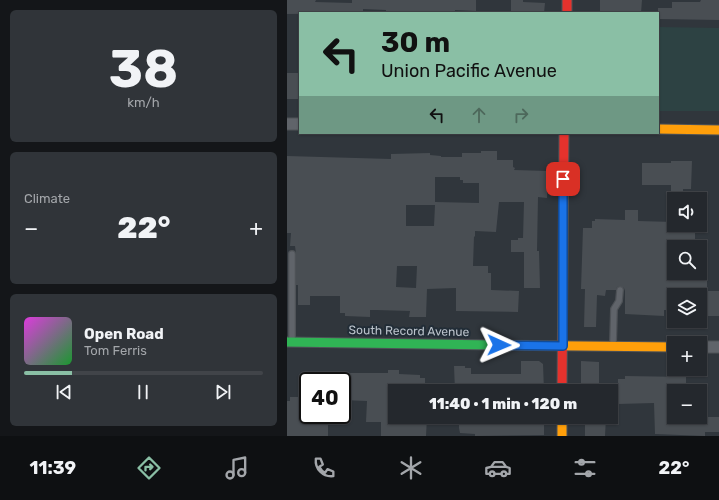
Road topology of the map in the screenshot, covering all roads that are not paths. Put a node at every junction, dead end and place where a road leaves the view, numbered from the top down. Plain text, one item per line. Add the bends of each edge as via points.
1 (567, 0) edge
2 (567, 12) edge
3 (287, 124) edge
4 (299, 124) edge
5 (659, 129) edge
6 (719, 130) edge
7 (564, 134) edge
8 (292, 254) dead end
9 (620, 290) dead end
10 (290, 342) edge
11 (563, 346) junction
12 (613, 346) junction
13 (667, 347) edge
14 (707, 347) edge
15 (719, 347) edge
16 (562, 384) edge
17 (562, 424) edge
18 (562, 436) edge

1 - 2 street
3 - 4 street
5 - 6 street
7 - 11 street
8 - 10 lane
9 - 12 lane via 619,301 614,309
10 - 11 street, South Record Avenue
11 - 12 street, South Record Avenue
11 - 16 street
12 - 13 street, South Record Avenue
14 - 15 street
17 - 18 street

